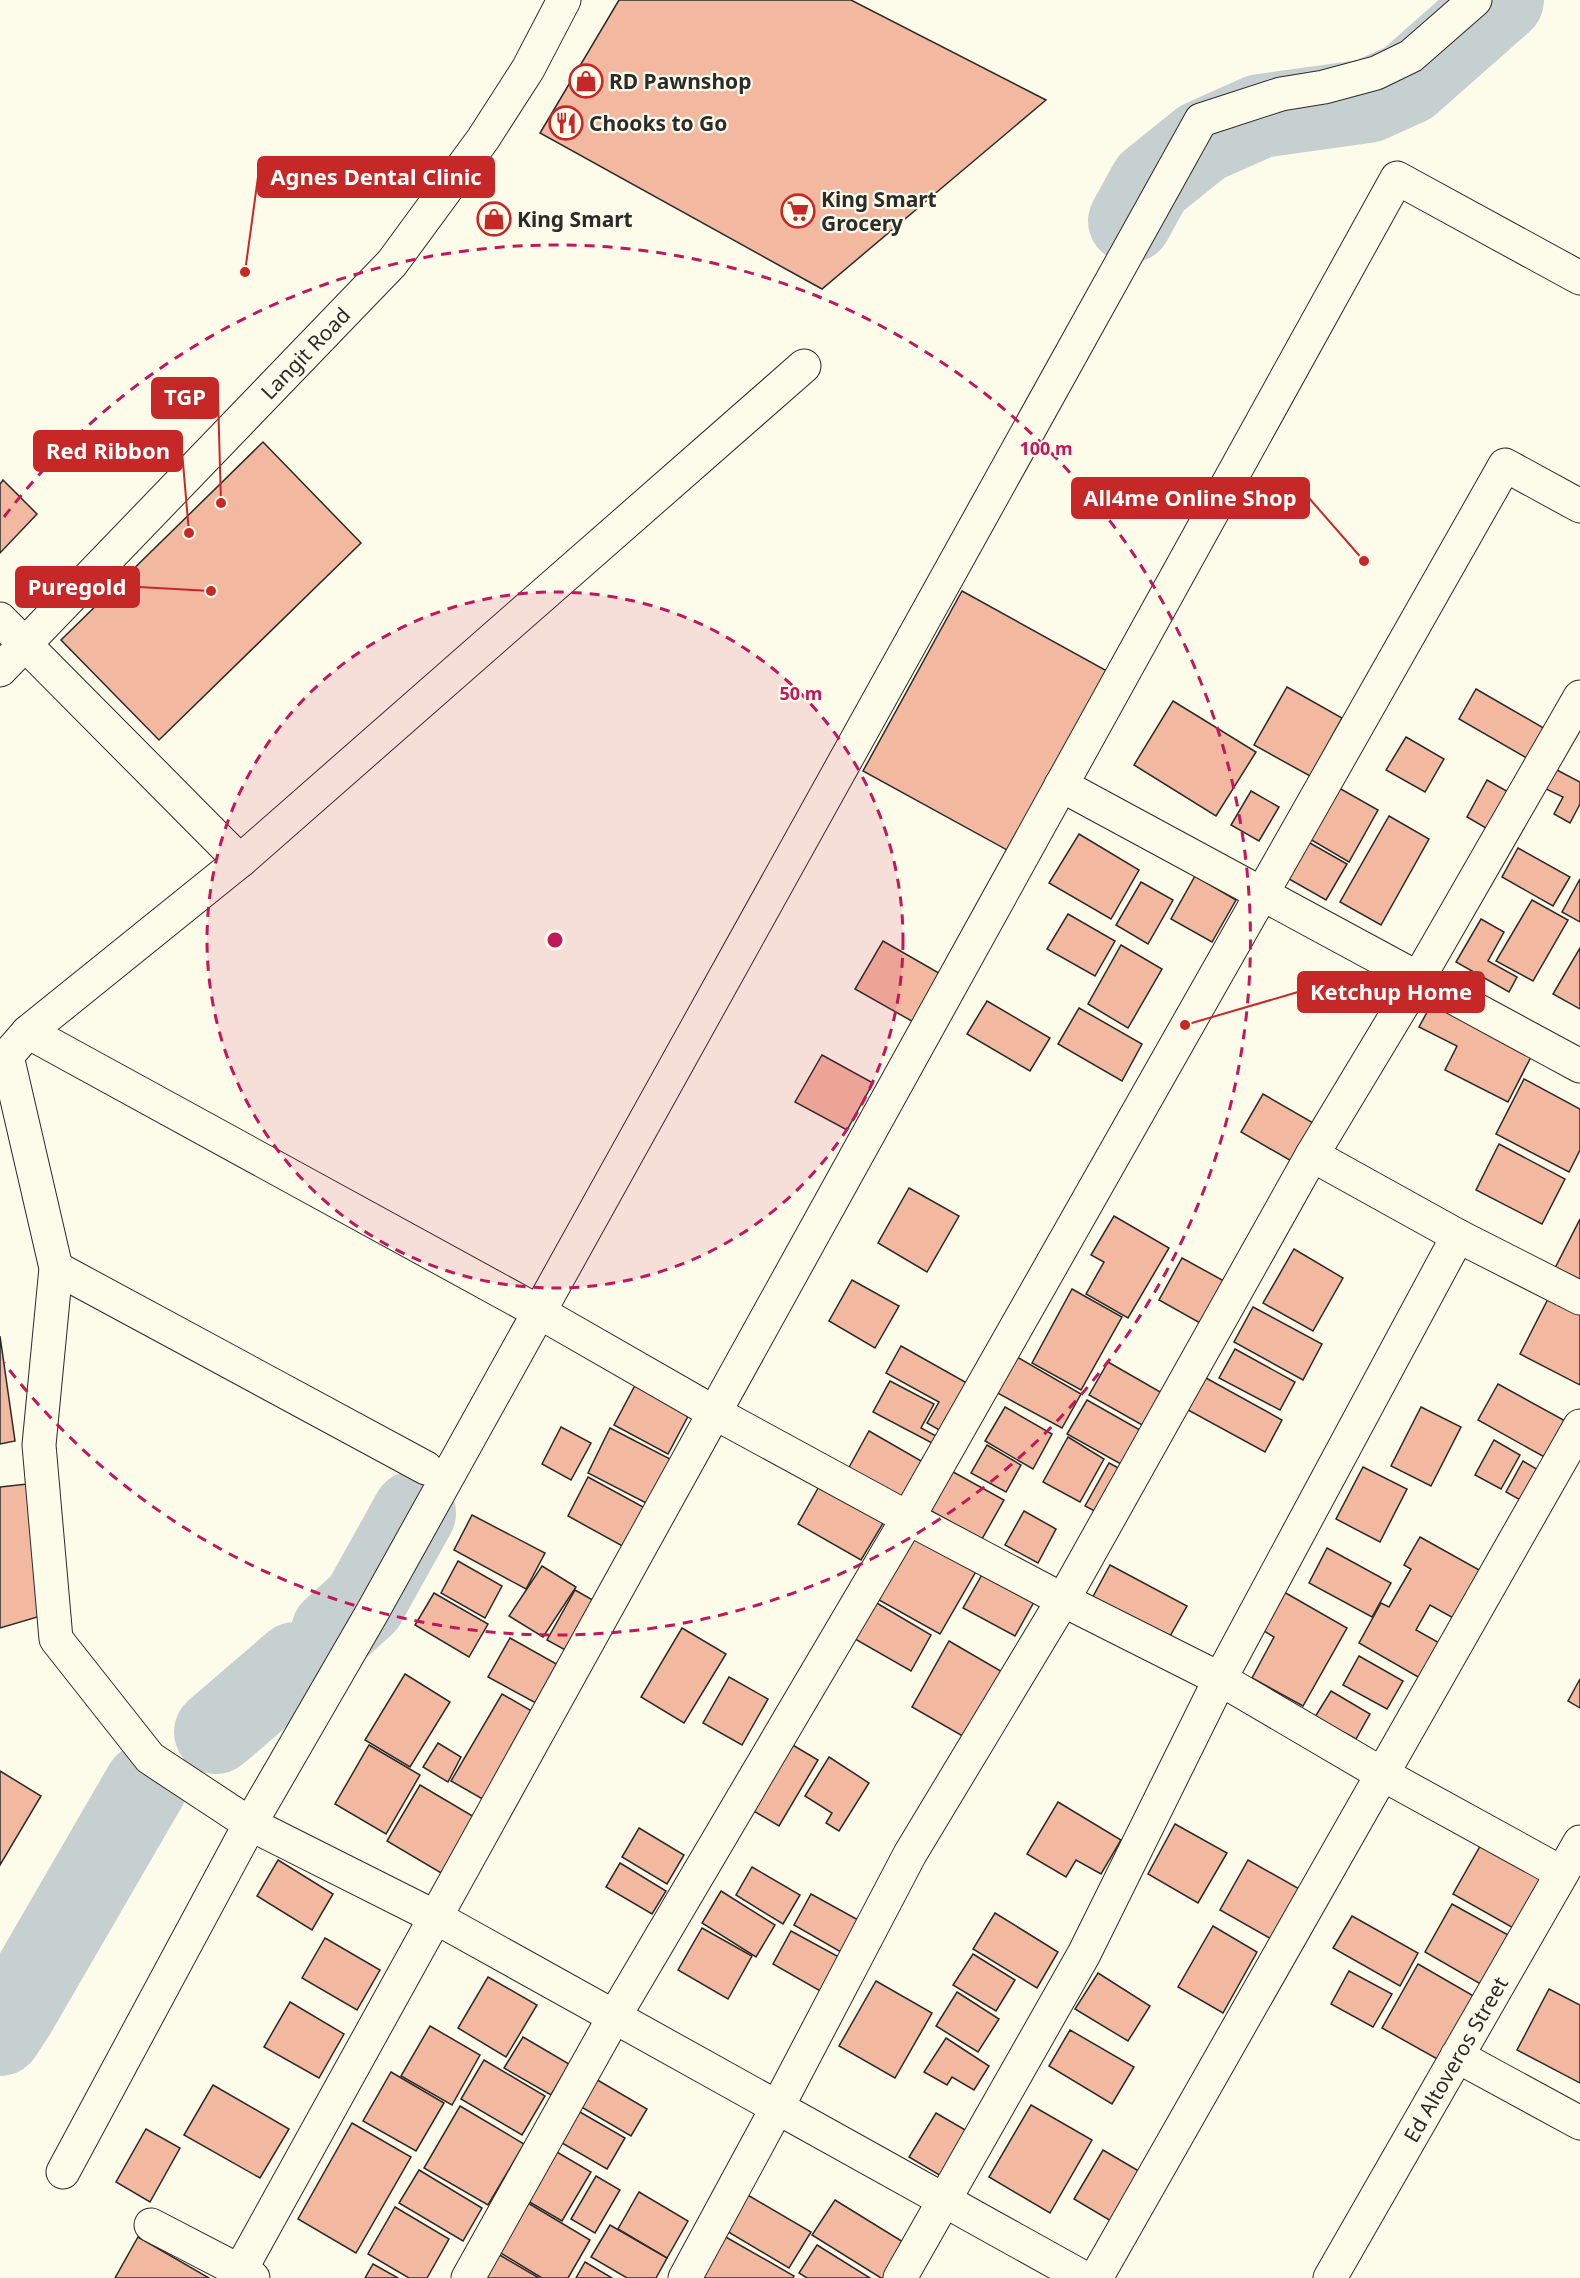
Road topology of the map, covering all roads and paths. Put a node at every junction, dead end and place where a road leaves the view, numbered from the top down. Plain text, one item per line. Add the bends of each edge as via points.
1 (564, 0) edge
2 (1475, 0) edge
3 (1580, 278) edge
4 (804, 366) dead end
5 (1580, 506) edge
6 (0, 619) edge
7 (26, 644) junction
8 (0, 670) edge
9 (1580, 697) edge
10 (1061, 785) junction
11 (240, 861) junction
12 (1262, 894) junction
13 (1418, 979) junction
14 (28, 1032) junction
15 (1580, 1066) edge
16 (1312, 1155) junction
17 (1458, 1236) junction
18 (56, 1268) junction
19 (1580, 1298) edge
20 (539, 1312) junction
21 (714, 1413) junction
22 (1580, 1426) edge
23 (426, 1468) dead end
24 (908, 1518) junction
25 (1063, 1600) junction
26 (1220, 1679) junction
27 (1382, 1774) junction
28 (250, 1824) junction
29 (1580, 1842) edge
30 (1562, 1873) junction
31 (435, 1917) junction
32 (614, 2016) junction
33 (1457, 2056) junction
34 (777, 2108) junction
35 (1580, 2123) edge
36 (63, 2172) dead end
37 (945, 2201) junction
38 (151, 2225) dead end
39 (243, 2276) edge
40 (468, 2278) edge
41 (685, 2278) edge
42 (900, 2278) edge
43 (1084, 2278) edge
44 (1096, 2278) edge
45 (1330, 2278) edge

1 - 7 street, Langit Road via 528,69 483,139 392,263
2 - 20 street via 1412,56 1376,73 1281,94 1201,120
3 - 10 street via 1397,178
4 - 11 street
5 - 12 street via 1505,465
6 - 7 street
7 - 8 street, Langit Road
7 - 11 street
9 - 13 street
10 - 12 street
10 - 21 street
11 - 14 street
12 - 13 street
12 - 24 street
13 - 15 street
13 - 16 street
14 - 18 street via 6,1056
14 - 20 street
16 - 17 street
16 - 25 street
17 - 19 street
17 - 26 street
18 - 23 street
18 - 28 street via 39,1445 56,1639 150,1758
20 - 21 street
20 - 28 street
21 - 24 street
21 - 31 street
22 - 27 street
24 - 25 street
24 - 32 street
25 - 26 street
25 - 34 street via 910,1854
26 - 27 street
26 - 37 street via 1084,1954
27 - 30 street
27 - 44 street
28 - 31 street
28 - 36 street
29 - 30 street, Ed Altoveros Street
30 - 33 street, Ed Altoveros Street
31 - 32 street
31 - 39 street
32 - 34 street
32 - 40 street
33 - 35 street
33 - 45 street, Ed Altoveros Street
34 - 37 street
34 - 41 street
37 - 42 street
37 - 43 street
38 - 39 street

